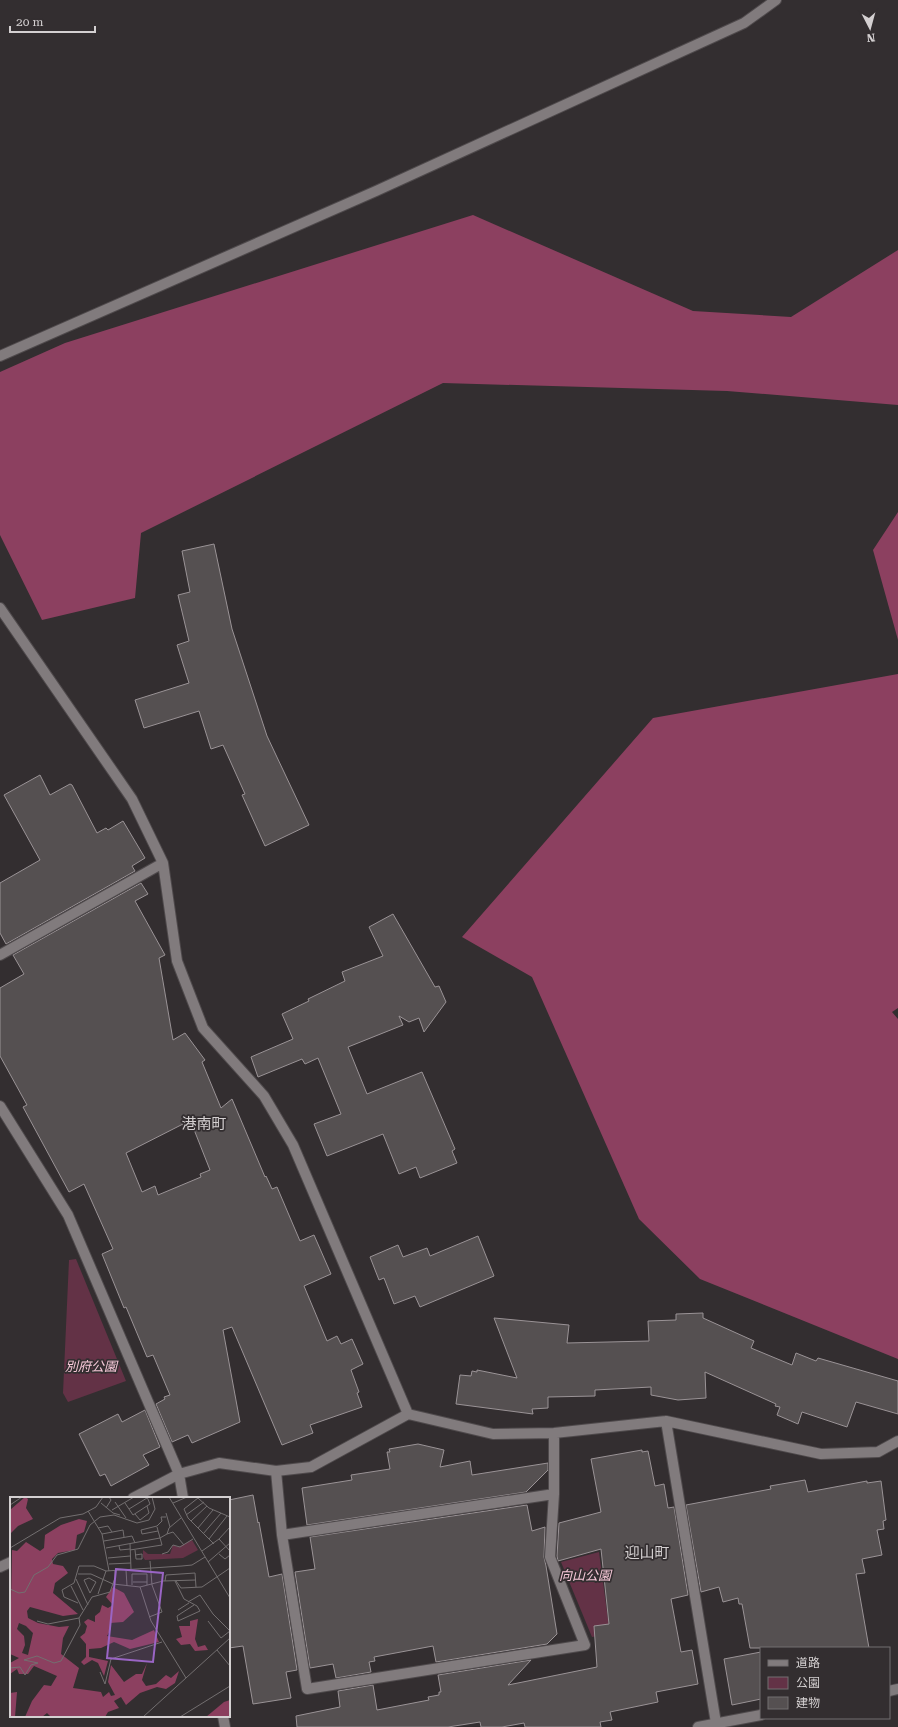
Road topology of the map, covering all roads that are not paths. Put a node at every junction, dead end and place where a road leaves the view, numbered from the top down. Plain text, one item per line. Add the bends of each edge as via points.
1 (776, 0) edge
2 (0, 356) edge
3 (0, 608) edge
4 (162, 863) junction
5 (0, 955) edge
6 (0, 1106) edge
7 (408, 1414) junction
8 (666, 1421) junction
9 (554, 1433) junction
10 (898, 1441) edge
11 (276, 1471) junction
12 (179, 1474) junction
13 (554, 1494) junction
14 (135, 1497) edge
15 (183, 1497) edge
16 (282, 1535) junction
17 (10, 1562) edge
18 (0, 1567) edge
19 (760, 1715) edge
20 (223, 1717) edge
21 (716, 1723) junction
22 (225, 1727) edge
23 (698, 1727) edge

1 - 2 street via 744,23 645,69 376,191
3 - 4 street via 132,799
4 - 5 street
4 - 7 street via 177,961 203,1028 264,1096 293,1145
6 - 12 street via 68,1215
7 - 9 street via 494,1434
7 - 11 street via 311,1467
8 - 9 street
8 - 10 street via 821,1454 878,1452
8 - 21 street
9 - 13 street
11 - 12 street via 219,1463
11 - 16 street
12 - 14 street
12 - 15 street
13 - 16 street
13 - 16 street via 550,1557 585,1645 307,1689
17 - 18 street
19 - 21 street
20 - 22 street
21 - 23 street

